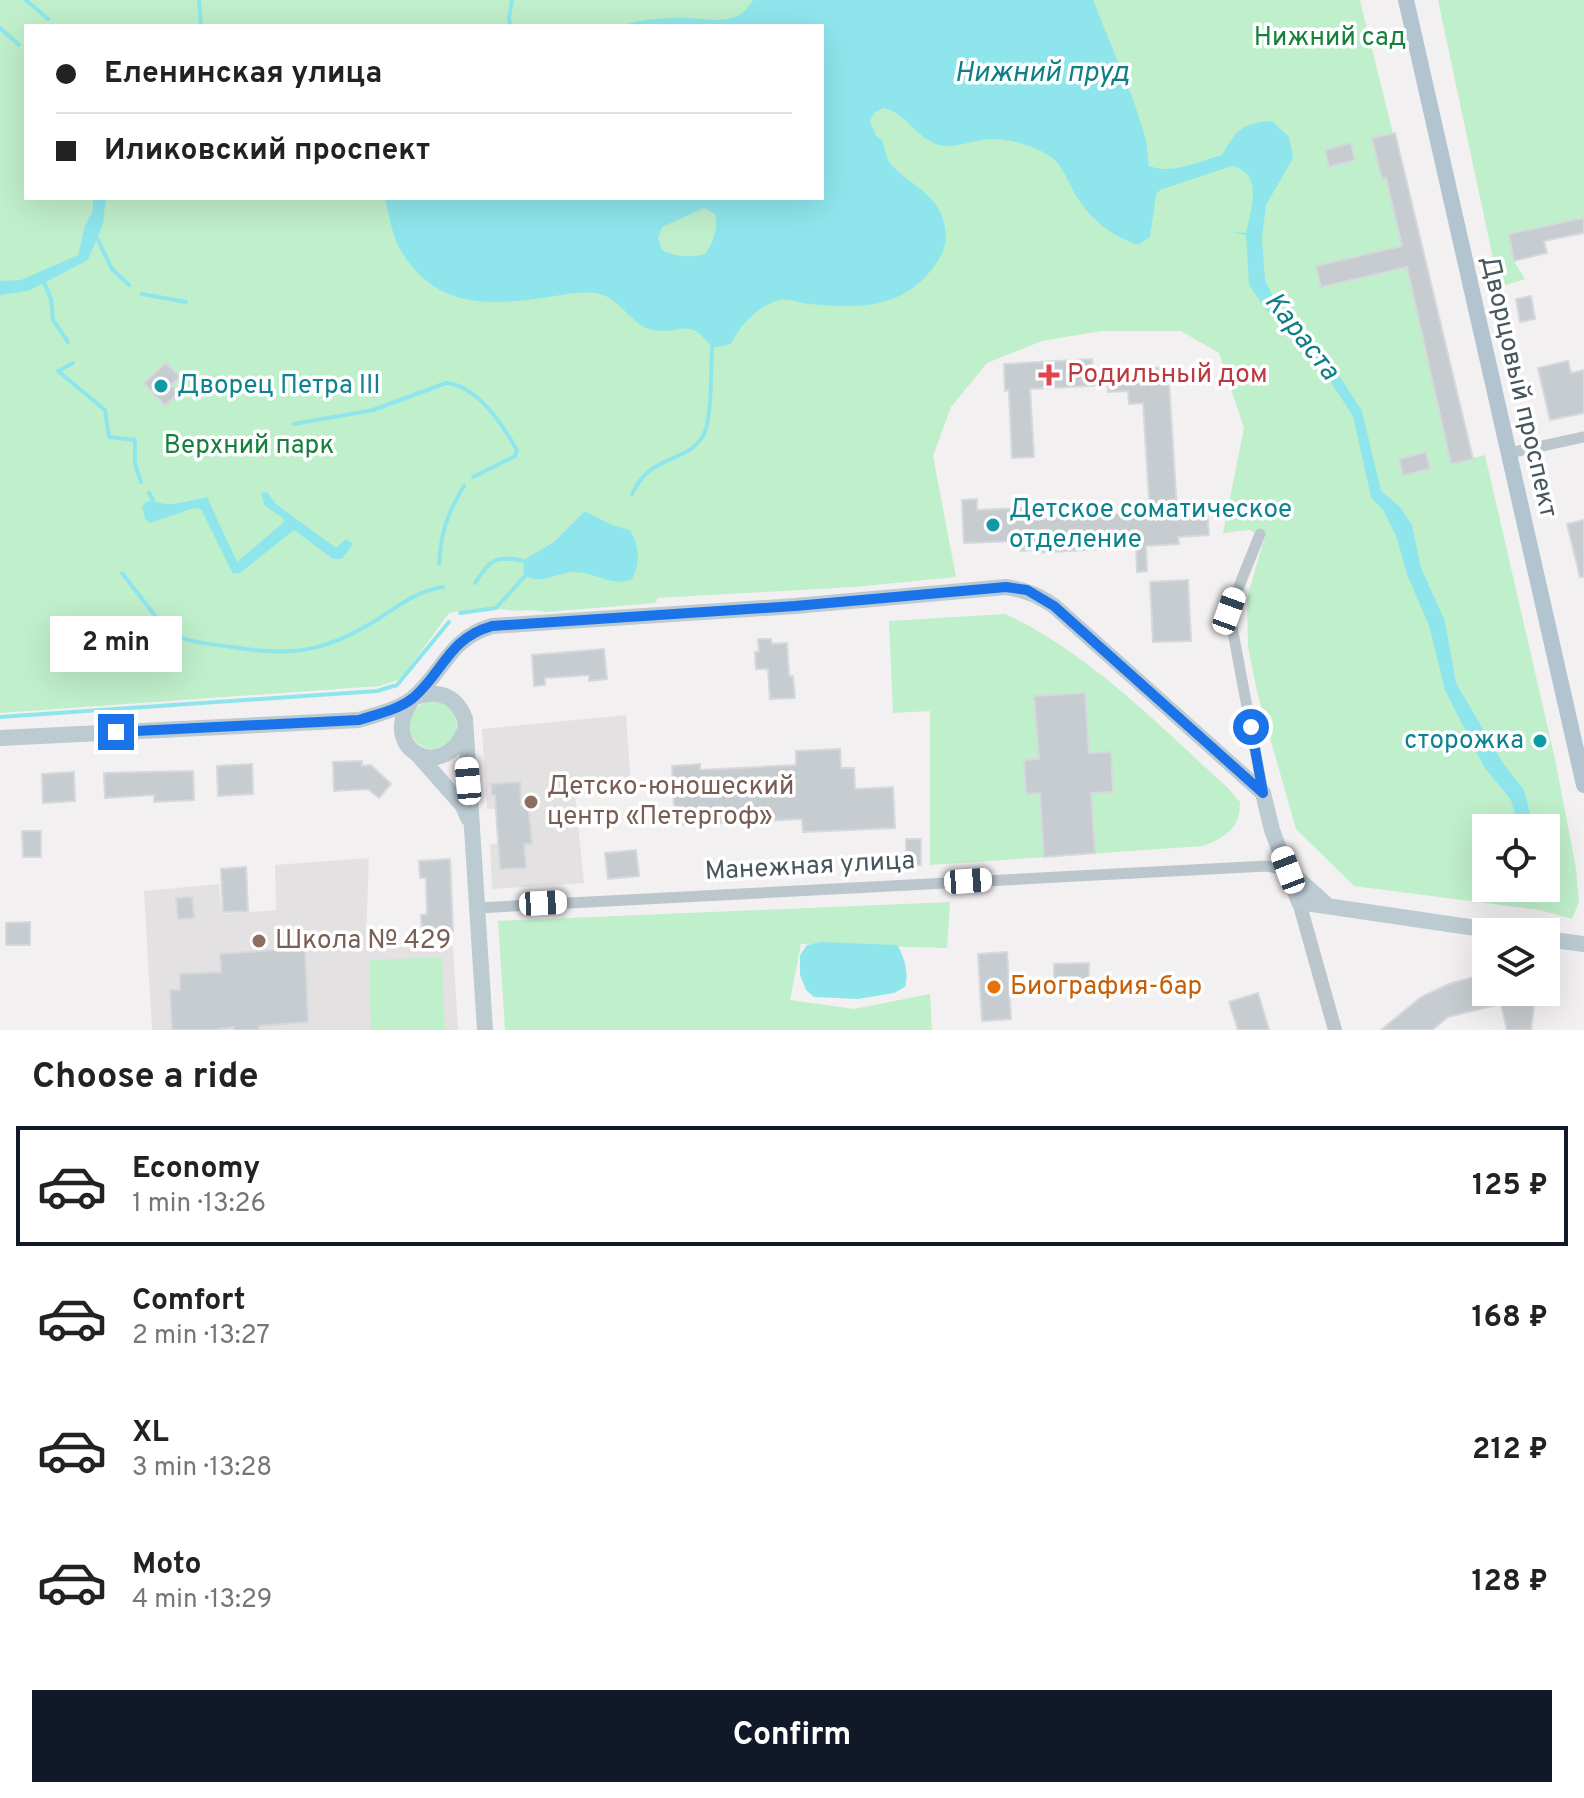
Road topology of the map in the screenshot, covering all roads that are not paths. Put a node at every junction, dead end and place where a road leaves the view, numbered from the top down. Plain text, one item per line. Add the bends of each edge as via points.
1 (1406, 0) edge
2 (1584, 437) edge
3 (1509, 453) junction
4 (1260, 534) dead end
5 (413, 699) junction
6 (359, 720) junction
7 (464, 726) junction
8 (0, 738) edge
9 (416, 753) junction
10 (1584, 785) edge
11 (1263, 793) junction
12 (472, 830) junction
13 (1288, 870) junction
14 (1299, 902) junction
15 (1327, 905) junction
16 (477, 908) junction
17 (1472, 927) edge
18 (1560, 941) edge
19 (1584, 944) edge
20 (485, 1030) edge
21 (1335, 1030) edge

1 - 3 main road, Дворцовый проспект
2 - 3 street
3 - 10 main road, Дворцовый проспект
4 - 11 street via 1229,611
5 - 6 main road
5 - 7 main road via 444,694 461,709
5 - 9 main road via 401,715 400,729
5 - 11 main road via 462,639 492,626 1006,587 1027,590 1054,606
6 - 8 main road
6 - 9 main road via 387,726
7 - 9 main road via 453,750 441,756
7 - 12 main road
9 - 12 main road via 463,806
11 - 13 main road
12 - 16 main road
13 - 14 main road
13 - 15 main road
13 - 16 street, Манежная улица via 1267,866
14 - 15 main road
14 - 21 street
15 - 17 main road
16 - 20 main road
18 - 19 main road

